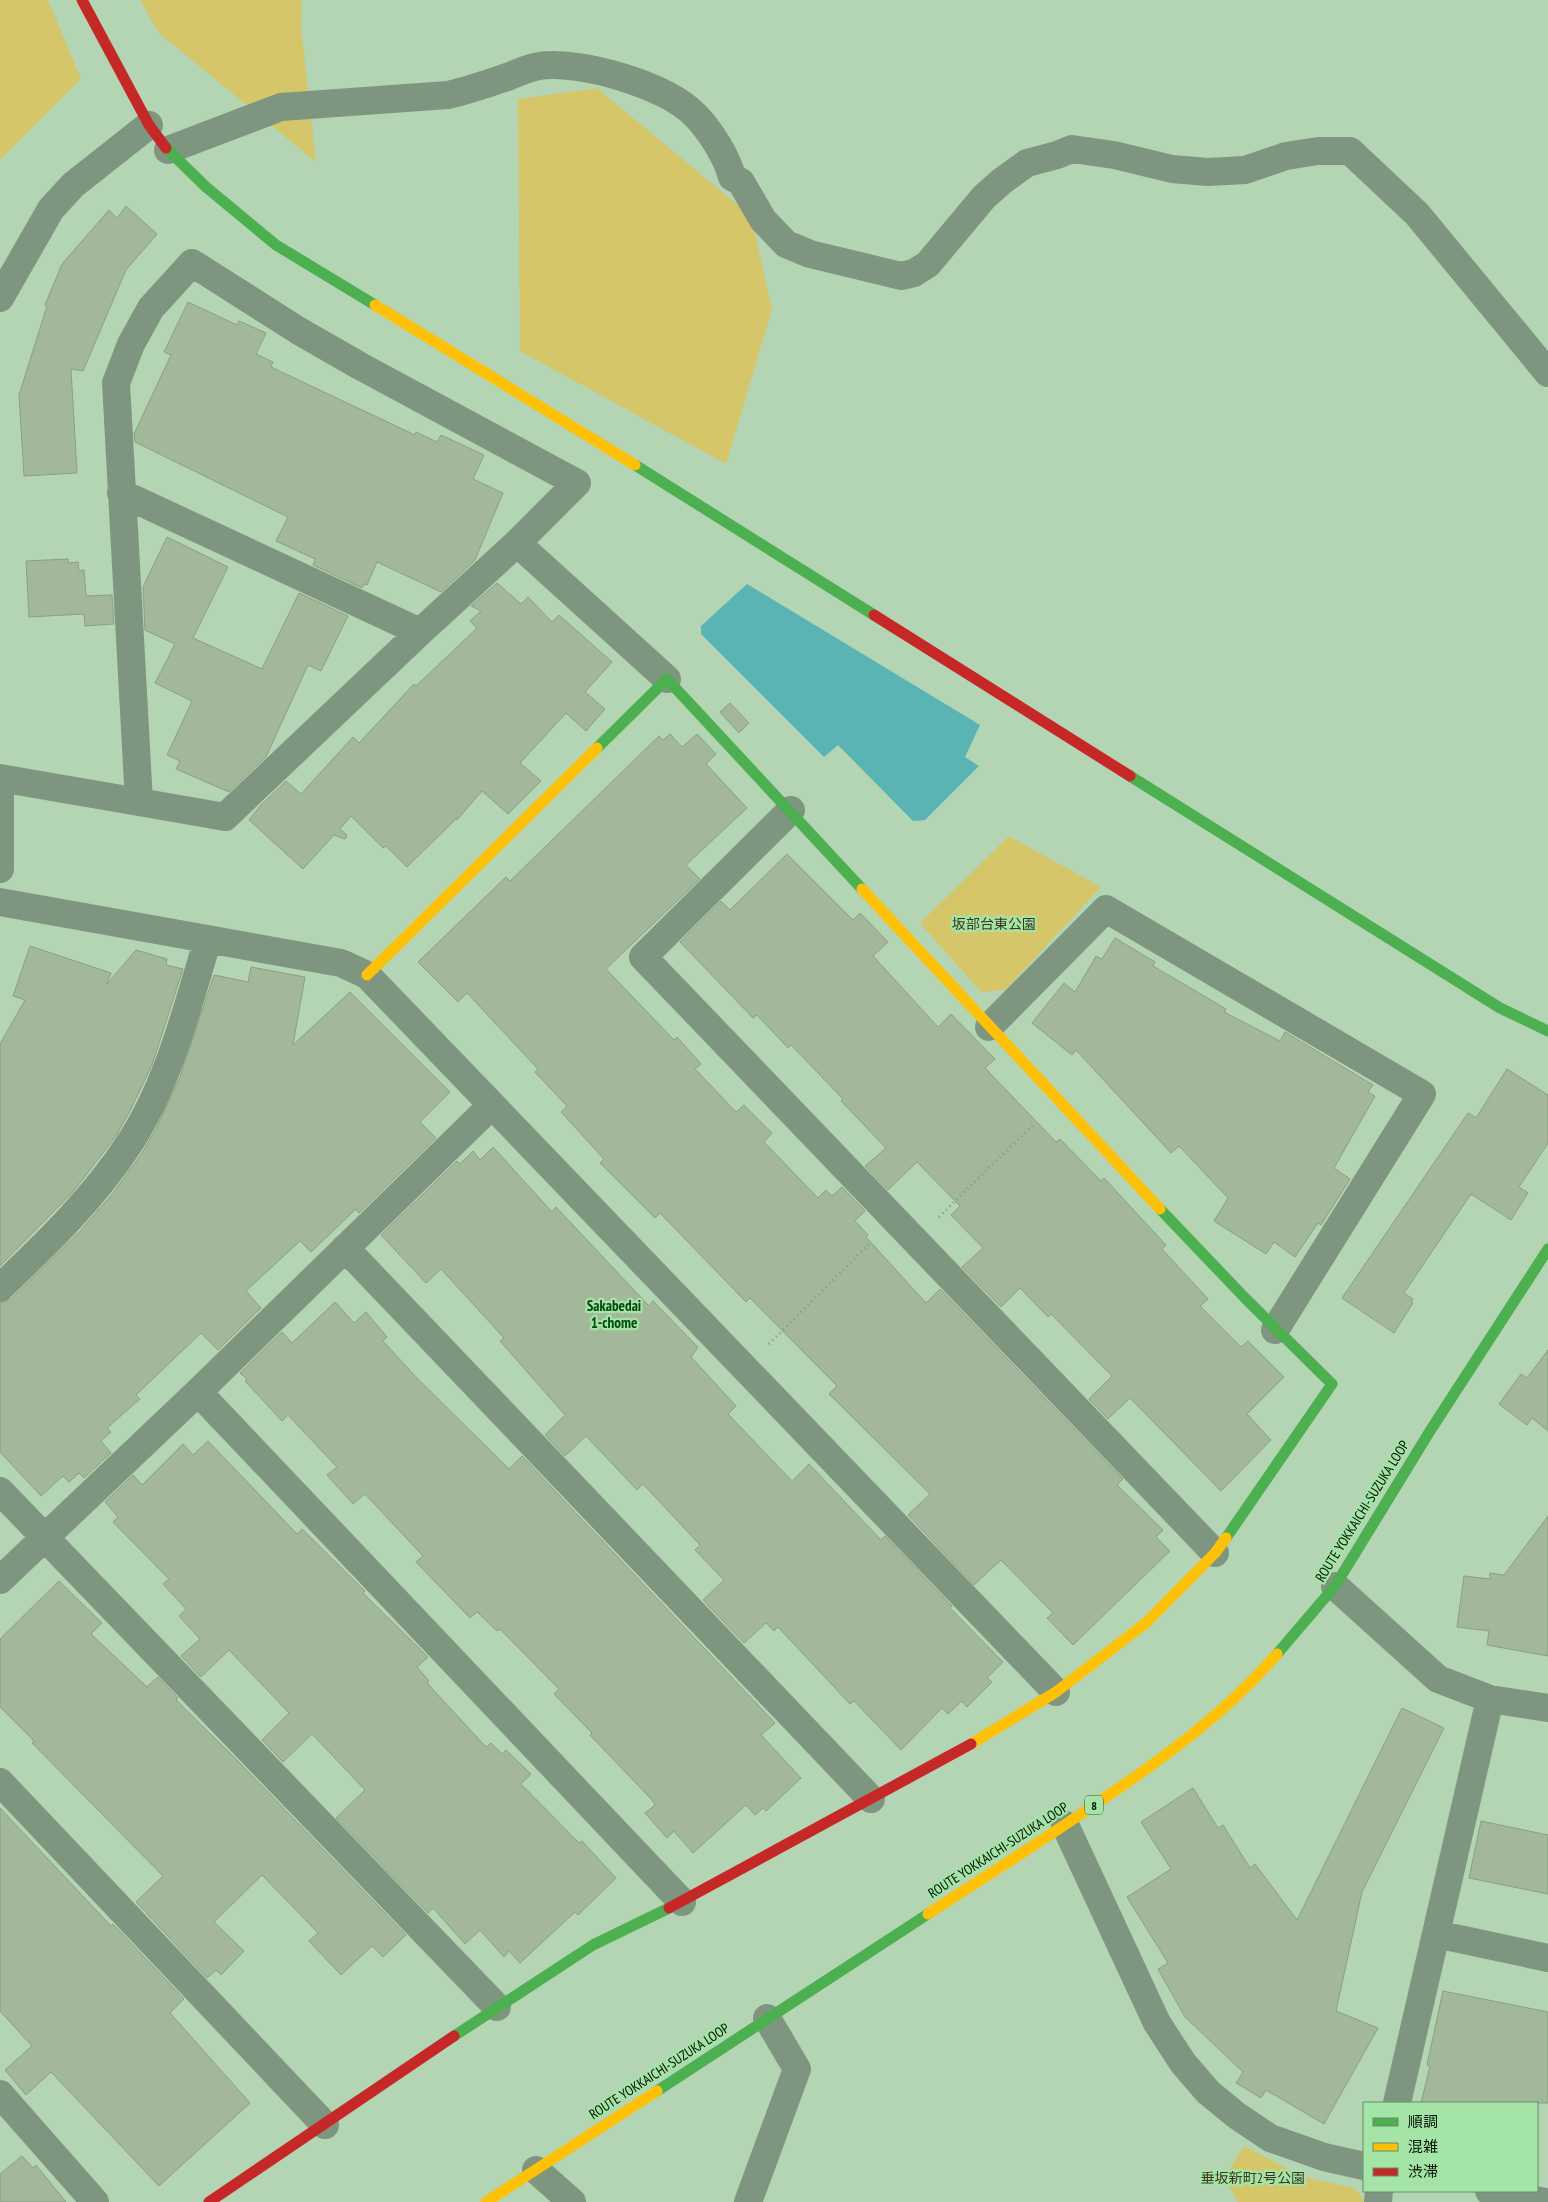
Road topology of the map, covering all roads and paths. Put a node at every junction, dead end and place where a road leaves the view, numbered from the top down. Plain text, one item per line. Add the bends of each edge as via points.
1 (82, 0) edge
2 (149, 125) junction
3 (168, 150) junction
4 (8, 264) edge
5 (0, 298) edge
6 (1548, 373) edge
7 (121, 493) junction
8 (517, 543) junction
9 (420, 632) junction
10 (667, 679) junction
11 (0, 778) edge
12 (0, 796) edge
13 (139, 802) junction
14 (791, 810) junction
15 (0, 869) edge
16 (0, 902) edge
17 (208, 939) junction
18 (366, 974) junction
19 (989, 1027) junction
20 (1548, 1031) edge
21 (1058, 1100) junction
22 (491, 1106) junction
23 (894, 1219) junction
24 (915, 1240) junction
25 (345, 1248) junction
26 (1548, 1249) edge
27 (0, 1288) edge
28 (1275, 1330) junction
29 (744, 1369) junction
30 (198, 1392) junction
31 (0, 1491) edge
32 (44, 1537) junction
33 (1215, 1553) junction
34 (0, 1580) edge
35 (1335, 1586) junction
36 (1056, 1692) junction
37 (1490, 1699) junction
38 (1548, 1708) edge
39 (0, 1782) edge
40 (871, 1800) junction
41 (1065, 1825) junction
42 (682, 1902) junction
43 (1436, 1934) junction
44 (1548, 1958) edge
45 (497, 2007) junction
46 (767, 2018) junction
47 (0, 2094) edge
48 (1397, 2102) edge
49 (325, 2125) junction
50 (1363, 2166) edge
51 (536, 2170) junction
52 (1494, 2192) edge
53 (96, 2202) edge
54 (209, 2202) edge
55 (486, 2202) edge
56 (572, 2202) edge
57 (748, 2202) edge
58 (1546, 2202) edge

1 - 2 street
2 - 3 street
2 - 4 street via 73,185
3 - 6 street via 281,107 448,94 470,90 537,66 567,65 641,84 695,115 728,161 732,176 741,182 763,220 786,244 810,254 901,276 914,273 928,264 984,197 1002,181 1027,163 1072,149 1172,169 1208,172 1245,170 1286,156 1318,151 1350,150 1417,214
3 - 20 street via 206,187 276,245 545,408 1500,1008
4 - 5 street
7 - 8 street via 116,383 151,308 192,264 360,366 577,483
7 - 9 street
7 - 13 street
8 - 9 street
8 - 10 street
9 - 13 street via 225,818
10 - 14 street
10 - 18 street
11 - 13 street
12 - 15 street
14 - 19 street
14 - 23 street via 643,957
16 - 17 street
17 - 18 street via 341,963
17 - 27 street via 181,1032 147,1113 130,1143 81,1208
18 - 22 street
19 - 21 street
19 - 28 street via 1106,908 1422,1094
21 - 24 path
21 - 28 street
22 - 25 street
22 - 29 street
23 - 24 street
23 - 29 path
24 - 33 street
25 - 30 street
25 - 40 street
26 - 35 street, ROUTE YOKKAICHI-SUZUKA LOOP / 8 via 1430,1431
28 - 33 street via 1332,1384
29 - 36 street
30 - 32 street
30 - 42 street
31 - 32 street
32 - 34 street
32 - 45 street
33 - 36 street via 1147,1622
35 - 37 street via 1438,1680
35 - 41 street, ROUTE YOKKAICHI-SUZUKA LOOP / 8 via 1268,1664 1218,1714 1157,1762
36 - 40 street
37 - 38 street
37 - 43 street
39 - 49 street
40 - 42 street
41 - 46 street, ROUTE YOKKAICHI-SUZUKA LOOP / 8
41 - 50 street via 1157,2023 1183,2063 1208,2092 1270,2138 1324,2157
42 - 45 street via 593,1945
43 - 44 street
43 - 48 street
45 - 49 street
46 - 51 street, ROUTE YOKKAICHI-SUZUKA LOOP / 8
46 - 57 street via 797,2069
47 - 53 street
49 - 54 street
51 - 55 street, ROUTE YOKKAICHI-SUZUKA LOOP / 8
51 - 56 street
52 - 58 street

